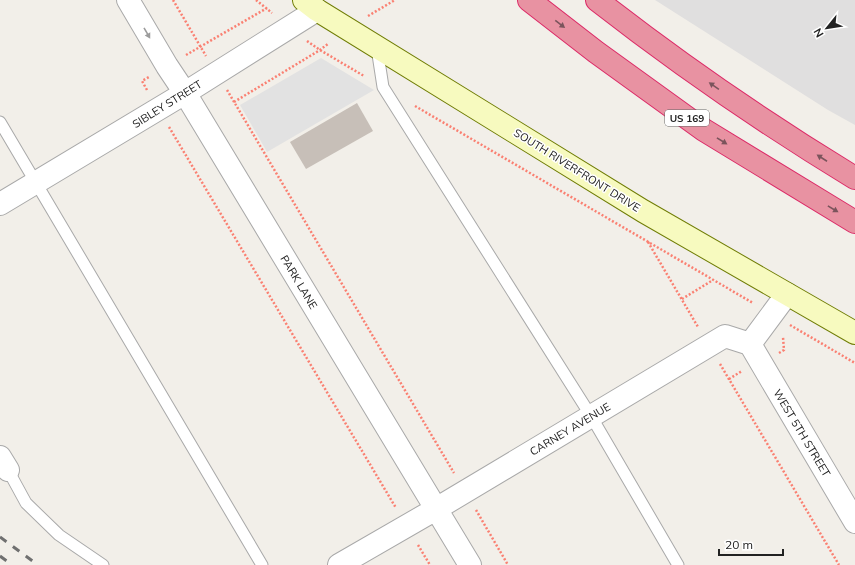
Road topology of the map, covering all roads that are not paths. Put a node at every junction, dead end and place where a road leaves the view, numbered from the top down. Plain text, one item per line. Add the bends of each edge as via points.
1 (128, 0) edge
2 (529, 0) edge
3 (597, 0) edge
4 (318, 3) edge
5 (377, 47) junction
6 (185, 93) junction
7 (0, 122) edge
8 (855, 178) edge
9 (36, 183) junction
10 (0, 204) edge
11 (855, 222) edge
12 (787, 294) junction
13 (855, 333) edge
14 (750, 344) junction
15 (591, 416) junction
16 (4, 463) edge
17 (436, 509) junction
18 (855, 522) edge
19 (103, 565) edge
20 (262, 565) edge
21 (339, 565) edge
22 (470, 565) edge
23 (678, 565) edge

1 -> 6 street, PARK LANE
2 -> 11 highway, US 169 via 704,130
8 -> 3 highway via 733,99
4 - 5 main road, SOUTH RIVERFRONT DRIVE via 347,28
4 - 6 street, SIBLEY STREET via 289,27
5 - 12 main road, SOUTH RIVERFRONT DRIVE via 643,211
5 - 15 lane via 383,87
6 - 9 street, SIBLEY STREET
6 - 17 street, PARK LANE
7 - 9 lane
9 - 10 street, SIBLEY STREET
9 - 20 lane
12 - 13 main road, SOUTH RIVERFRONT DRIVE
12 - 14 street
14 - 15 street, CARNEY AVENUE via 725,336
14 - 18 street, WEST 5TH STREET
15 - 17 street, CARNEY AVENUE
15 - 23 lane
16 - 19 lane via 26,503 59,535
17 - 21 street, CARNEY AVENUE
17 - 22 street, PARK LANE

